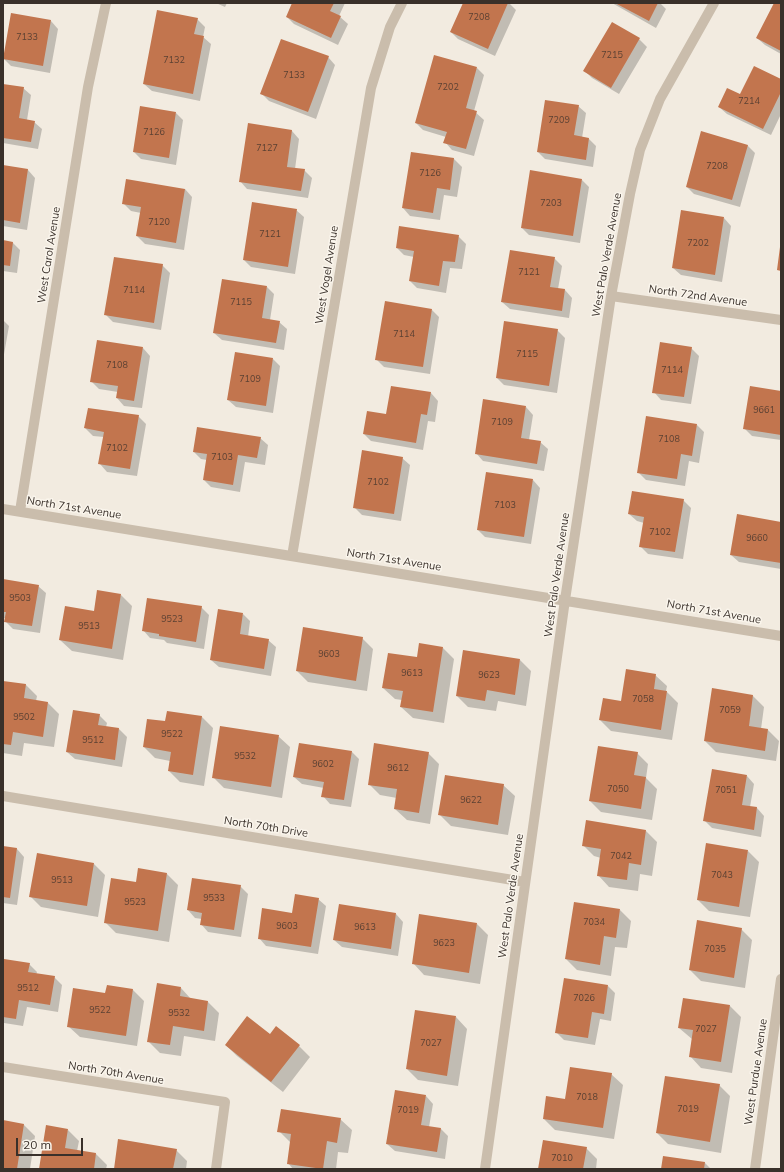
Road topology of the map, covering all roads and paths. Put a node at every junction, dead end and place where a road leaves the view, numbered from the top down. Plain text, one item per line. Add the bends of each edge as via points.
1 (106, 3) edge
2 (402, 3) edge
3 (714, 3) edge
4 (611, 296) junction
5 (781, 320) edge
6 (3, 509) edge
7 (20, 511) junction
8 (292, 556) junction
9 (566, 600) junction
10 (781, 636) edge
11 (3, 796) edge
12 (525, 882) junction
13 (781, 979) edge
14 (3, 1067) edge
15 (216, 1169) edge
16 (485, 1169) edge
17 (755, 1169) edge

1 - 7 street, West Carol Avenue via 88,87
2 - 8 street, West Vogel Avenue via 390,28 371,88
3 - 4 street, West Palo Verde Avenue via 660,99 640,150
4 - 5 street, North 72nd Avenue
4 - 9 street, West Palo Verde Avenue
6 - 7 street, North 71st Avenue
7 - 8 street, North 71st Avenue
8 - 9 street, North 71st Avenue
9 - 10 street, North 71st Avenue
9 - 12 street, West Palo Verde Avenue
11 - 12 street, North 70th Drive
12 - 16 street, West Palo Verde Avenue
13 - 17 street, West Purdue Avenue
14 - 15 street, North 70th Avenue via 224,1102

